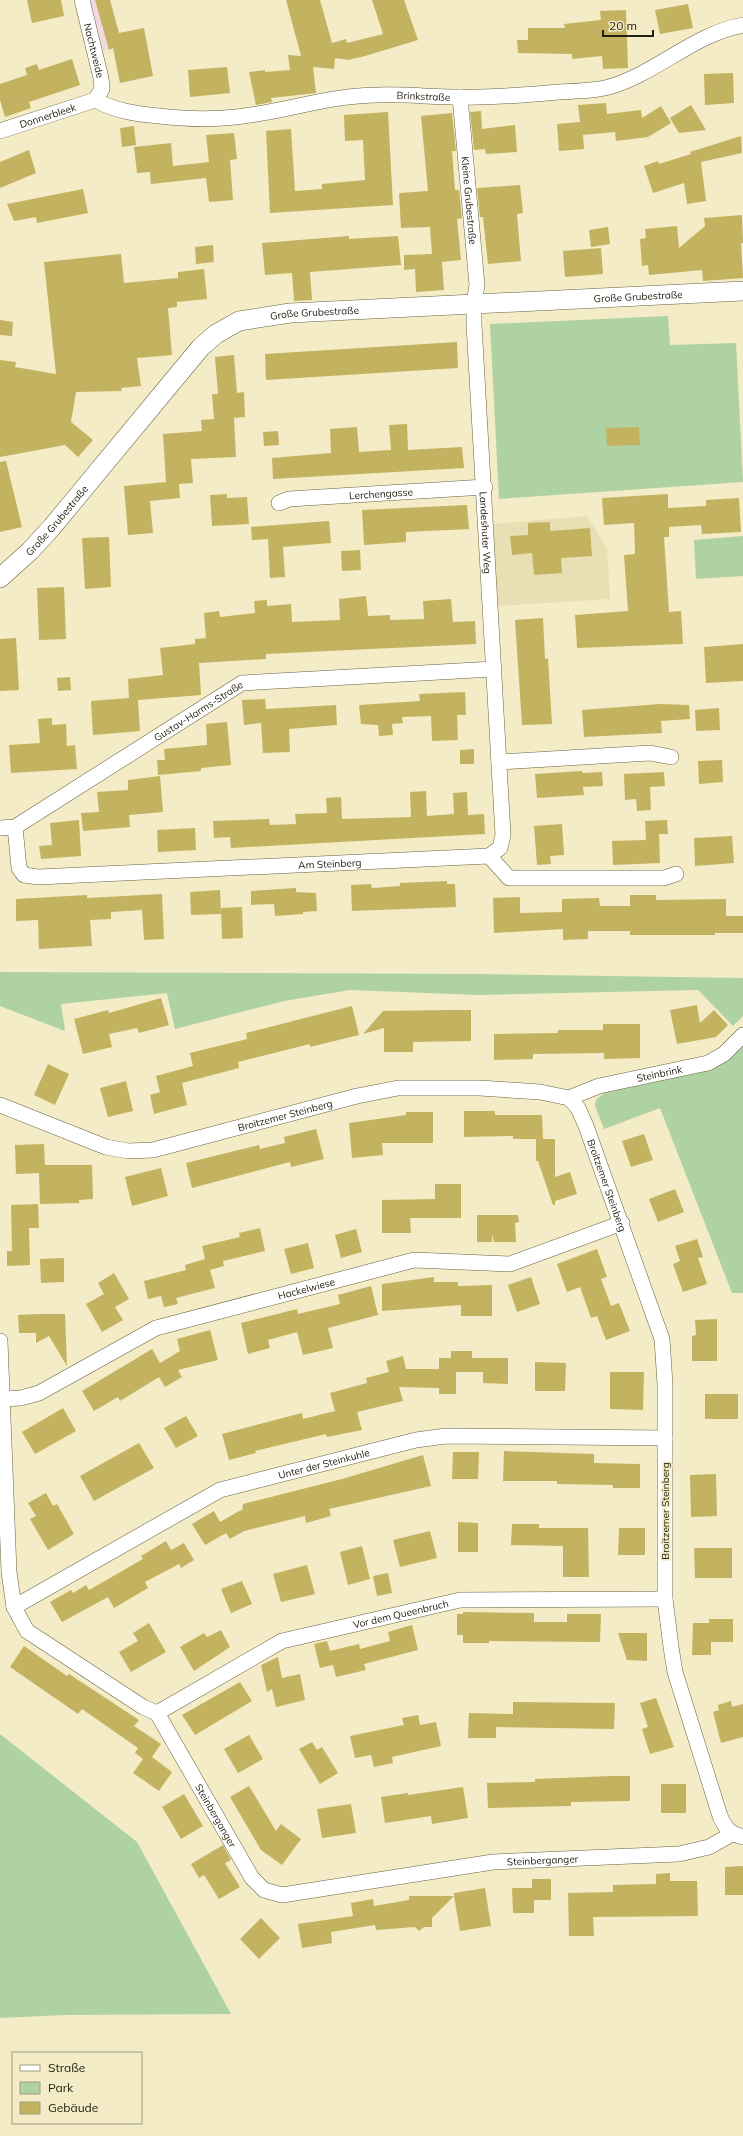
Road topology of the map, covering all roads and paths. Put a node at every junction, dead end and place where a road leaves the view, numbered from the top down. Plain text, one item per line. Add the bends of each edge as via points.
1 (82, 0) edge
2 (743, 25) edge
3 (460, 97) junction
4 (95, 100) junction
5 (0, 131) edge
6 (743, 291) edge
7 (474, 304) junction
8 (485, 487) junction
9 (279, 503) dead end
10 (0, 578) edge
11 (494, 669) junction
12 (671, 757) dead end
13 (499, 762) junction
14 (15, 827) junction
15 (0, 828) edge
16 (490, 856) junction
17 (676, 874) dead end
18 (743, 1035) edge
19 (568, 1098) junction
20 (0, 1105) edge
21 (622, 1223) junction
22 (0, 1341) edge
23 (2, 1399) junction
24 (665, 1438) junction
25 (665, 1599) junction
26 (14, 1607) junction
27 (157, 1713) junction
28 (738, 1836) edge

1 - 4 street, Nachtweide via 101,78 102,89
2 - 3 street, Brinkstraße via 713,34 609,87 528,95
3 - 4 street, Brinkstraße via 378,95 345,98 236,117 188,119 112,109
3 - 7 street, Kleine Grubestraße via 477,285
4 - 5 street, Donnerbleek
6 - 7 street, Große Grubestraße
7 - 8 street, Landeshuter Weg
7 - 10 street, Große Grubestraße via 290,313 229,325 201,347 187,362 52,527
8 - 9 street, Lerchengasse via 289,499
8 - 11 street, Landeshuter Weg
11 - 13 street, Landeshuter Weg
11 - 14 street, Gustav-Harms-Straße via 242,683
12 - 13 street via 650,753
13 - 16 street, Landeshuter Weg via 502,835 500,848
14 - 15 street, Gustav-Harms-Straße
14 - 16 street, Am Steinberg via 19,868 24,875 38,878
16 - 17 street via 509,878 664,878
18 - 19 street, Steinbrink via 724,1054 708,1063 599,1086
19 - 20 street, Broitzemer Steinberg via 514,1089 398,1088 357,1096 153,1150 128,1151 106,1147
19 - 21 street, Broitzemer Steinberg via 578,1108 586,1126
21 - 23 street, Hackelwiese via 510,1264 414,1260 156,1328 39,1393 21,1398
21 - 24 street, Broitzemer Steinberg via 662,1339
22 - 23 street
23 - 26 street via 9,1572
24 - 25 street, Broitzemer Steinberg
24 - 26 street, Unter der Steinkuhle via 446,1436 416,1440 220,1490
25 - 27 street, Vor dem Queenbruch via 453,1601 282,1641
25 - 28 street, Broitzemer Steinberg via 675,1672 720,1816 725,1826
26 - 27 street via 27,1631 143,1707
27 - 28 street, Steinberganger via 252,1878 264,1890 282,1895 493,1862 679,1854 709,1847

